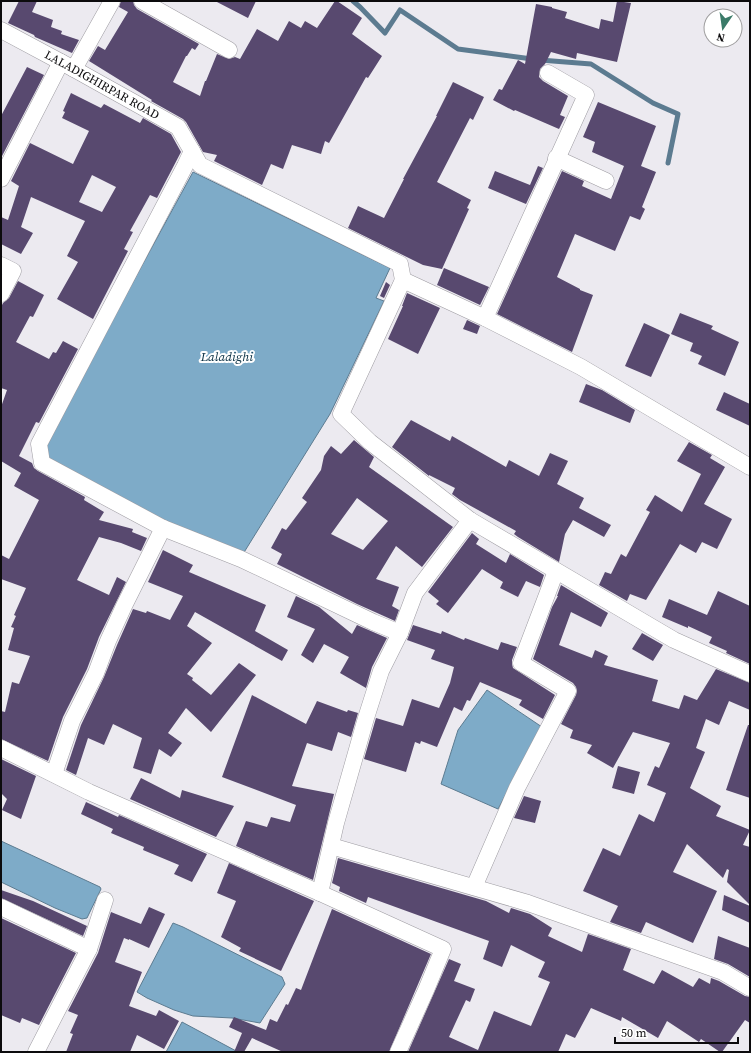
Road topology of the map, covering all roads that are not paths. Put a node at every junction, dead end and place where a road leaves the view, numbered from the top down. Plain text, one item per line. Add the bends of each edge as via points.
1 (112, 1) edge
2 (142, 1) edge
3 (1, 30) edge
4 (229, 50) dead end
5 (68, 66) junction
6 (548, 73) dead end
7 (192, 150) junction
8 (556, 158) junction
9 (1, 179) edge
10 (606, 181) dead end
11 (1, 265) edge
12 (403, 280) junction
13 (1, 294) edge
14 (485, 318) junction
15 (750, 467) edge
16 (470, 520) junction
17 (163, 528) junction
18 (556, 571) junction
19 (400, 633) junction
20 (750, 674) edge
21 (1, 748) edge
22 (54, 774) junction
23 (331, 846) junction
24 (474, 887) junction
25 (320, 893) junction
26 (105, 900) dead end
27 (1, 907) edge
28 (89, 949) junction
29 (750, 988) edge
30 (36, 1052) edge
31 (398, 1052) edge

1 - 5 street
2 - 4 street
3 - 5 street, LALADIGHIRPAR ROAD
5 - 7 street, LALADIGHIRPAR ROAD via 178,127
5 - 9 street
6 - 8 street via 586,95
7 - 12 street, LALADIGHIRPAR ROAD via 200,164 400,264
7 - 17 street via 39,444 42,463
8 - 10 street
8 - 14 street
11 - 13 street via 13,271
12 - 14 street
12 - 16 street via 340,414 370,442
14 - 15 street via 581,368
16 - 18 street
16 - 19 street via 415,593
17 - 19 street via 241,559
17 - 22 street via 108,640 96,674 74,715
18 - 20 street via 674,640
18 - 24 street via 521,663 568,691 517,788
19 - 23 street via 382,671 366,718
21 - 22 street
22 - 25 street via 89,792
23 - 24 street
23 - 25 street
24 - 29 street via 528,903 723,972
25 - 31 street via 443,949
26 - 28 street
27 - 28 street
28 - 30 street

